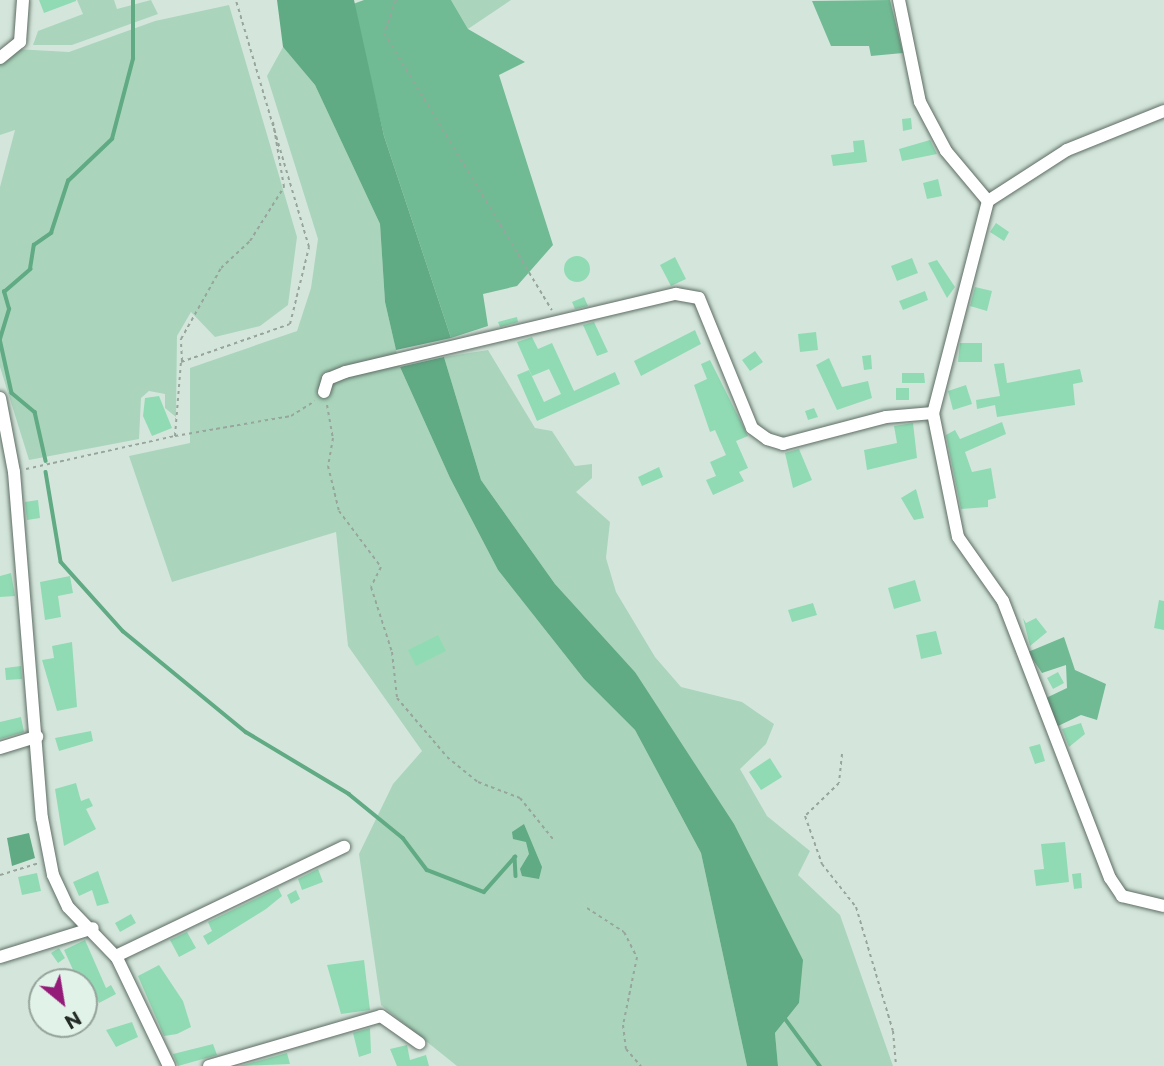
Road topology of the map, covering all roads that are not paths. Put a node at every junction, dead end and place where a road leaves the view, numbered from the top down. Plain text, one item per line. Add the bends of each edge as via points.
1 (23, 0) edge
2 (899, 0) edge
3 (0, 58) edge
4 (1164, 111) edge
5 (988, 201) junction
6 (324, 392) road end
7 (0, 398) edge
8 (933, 413) junction
9 (37, 737) junction
10 (0, 748) edge
11 (344, 847) dead end
12 (1164, 906) edge
13 (93, 928) junction
14 (116, 956) junction
15 (0, 957) edge
16 (419, 1043) dead end
17 (169, 1066) edge
18 (209, 1066) edge

1 - 3 street via 20,42
2 - 5 street via 920,102 946,151
4 - 5 street via 1066,150
5 - 8 street
6 - 8 street via 327,379 345,372 676,294 699,298 752,428 783,444 886,417
7 - 9 street via 15,472
8 - 12 street via 958,537 1003,601 1110,878 1122,896
9 - 10 street
9 - 13 street via 50,859 62,897
11 - 14 street
13 - 14 street
13 - 15 street
14 - 17 street
16 - 18 street via 380,1016

